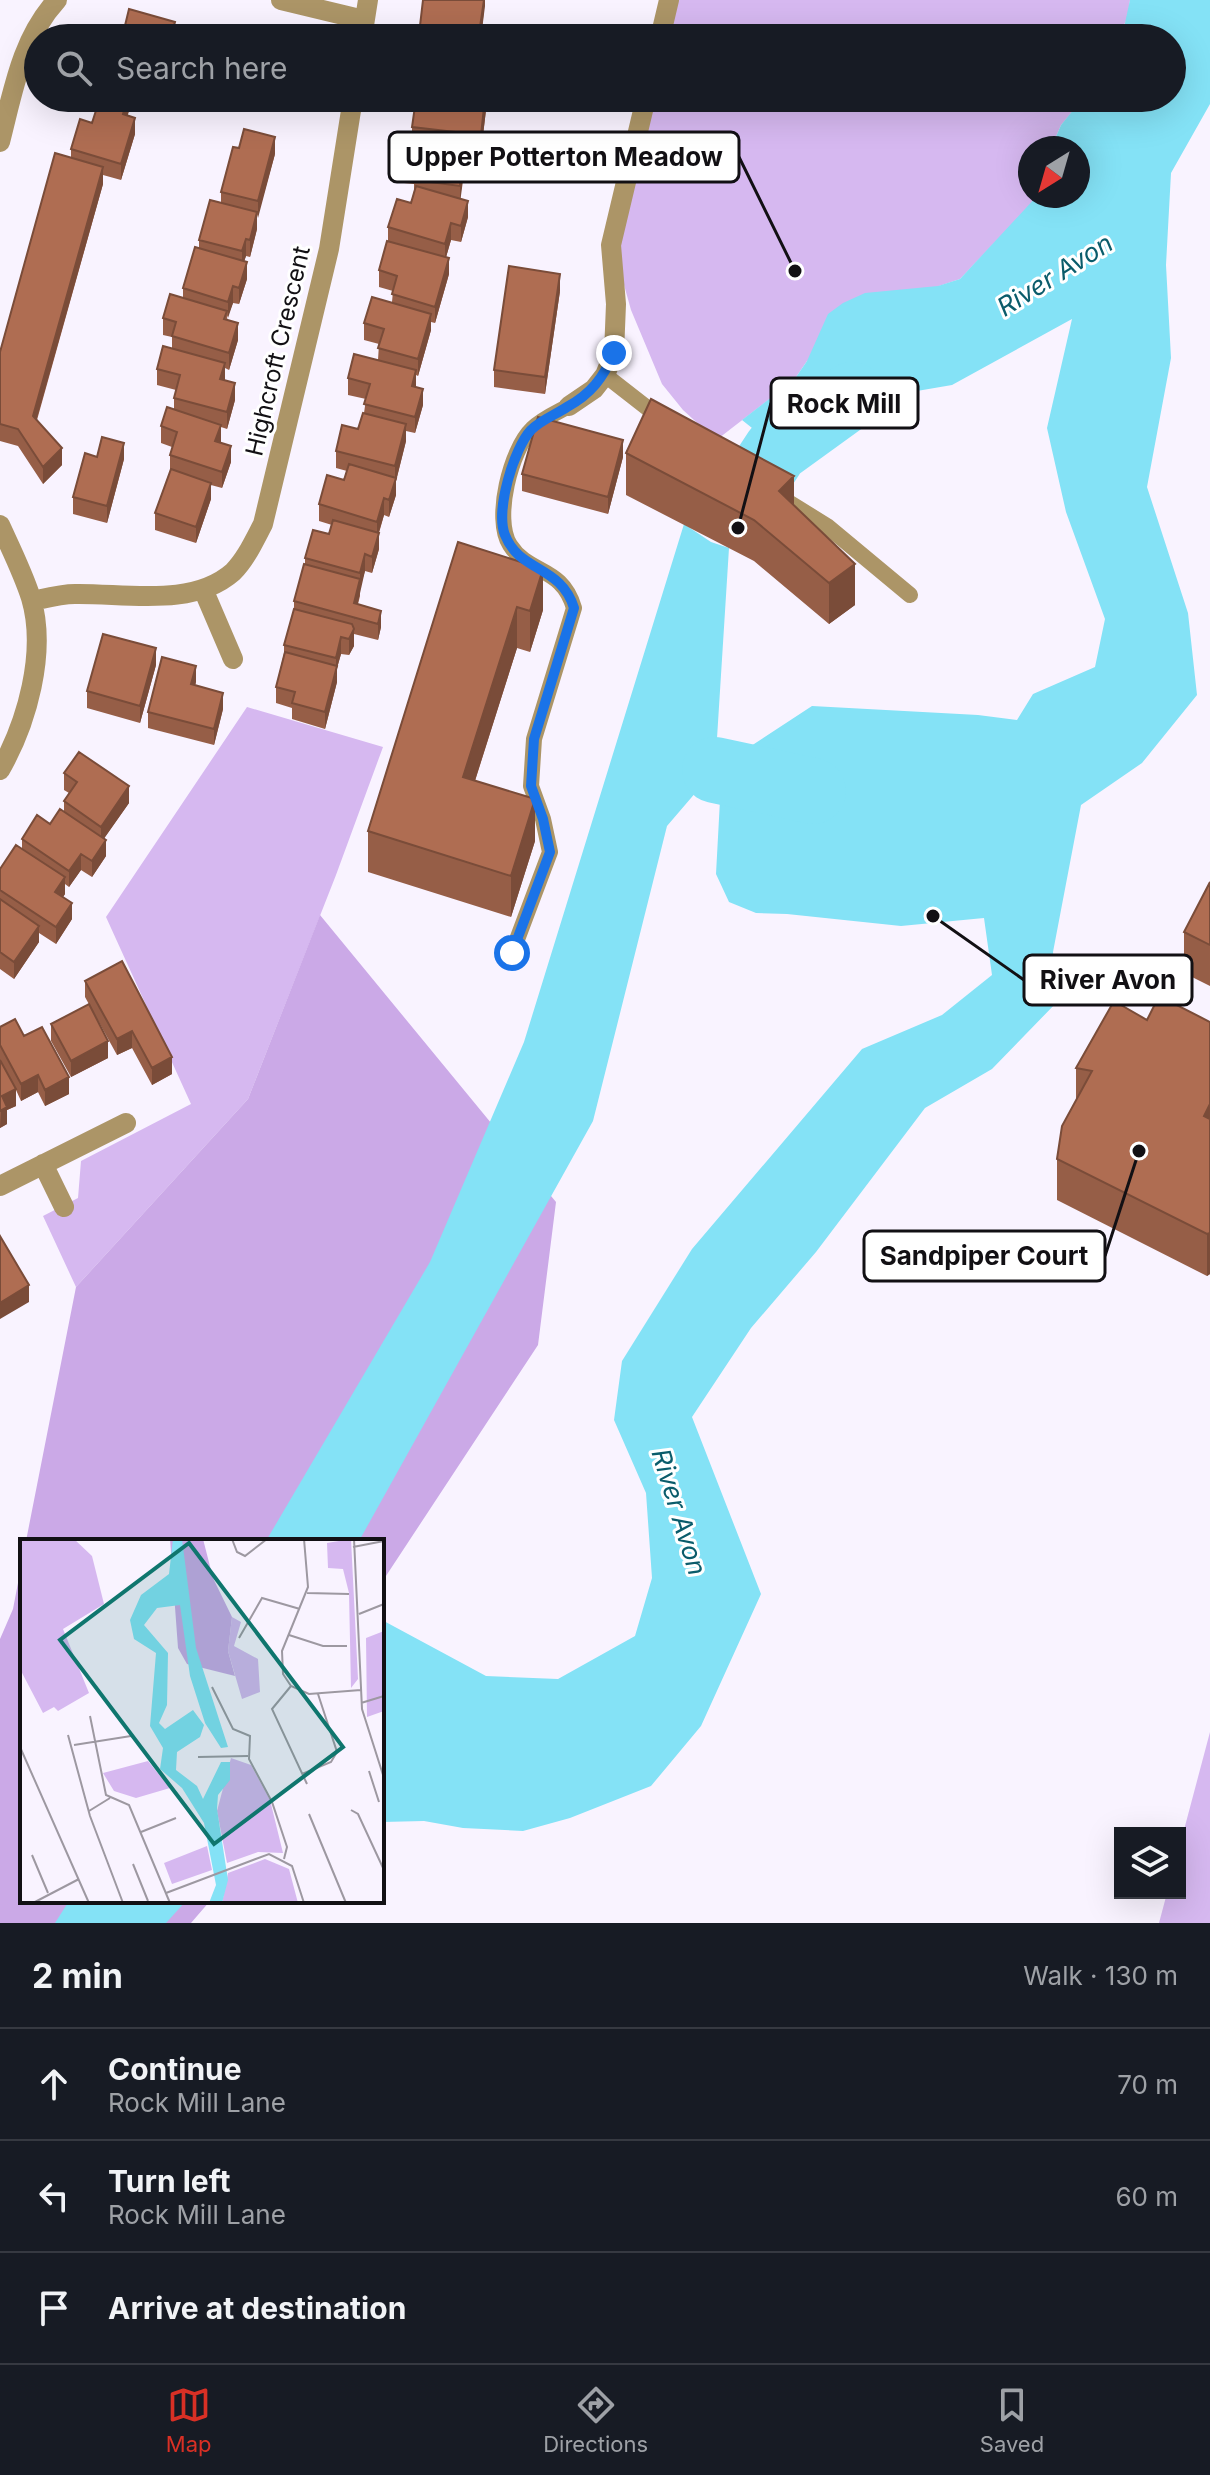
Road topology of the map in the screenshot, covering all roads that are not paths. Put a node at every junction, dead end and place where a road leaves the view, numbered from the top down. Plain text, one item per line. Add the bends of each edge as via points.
1 (57, 0) edge
2 (281, 0) edge
3 (669, 0) edge
4 (365, 19) edge
5 (37, 24) edge
6 (663, 24) edge
7 (24, 55) edge
8 (351, 112) edge
9 (643, 112) edge
10 (0, 142) edge
11 (605, 375) junction
12 (569, 406) joint
13 (672, 427) edge
14 (766, 488) edge
15 (0, 525) edge
16 (203, 589) junction
17 (910, 595) dead end
18 (32, 601) junction
19 (233, 659) dead end
20 (0, 770) edge
21 (512, 953) dead end
22 (126, 1123) dead end
23 (43, 1164) junction
24 (0, 1186) edge
25 (64, 1207) dead end

1 - 5 street
2 - 4 street
3 - 6 street
7 - 10 street
8 - 16 street, Highcroft Crescent via 329,249 263,524 234,571
9 - 11 street via 611,245 614,353
11 - 12 street
11 - 13 lane
12 - 21 lane via 522,441 505,491 503,532 511,548 562,583 574,608 534,739 531,786 550,852
14 - 17 lane via 827,526
15 - 18 street
16 - 18 street, Highcroft Crescent via 178,594 70,594
16 - 19 street
18 - 20 street via 34,666 24,711
22 - 23 street
23 - 24 street
23 - 25 street

